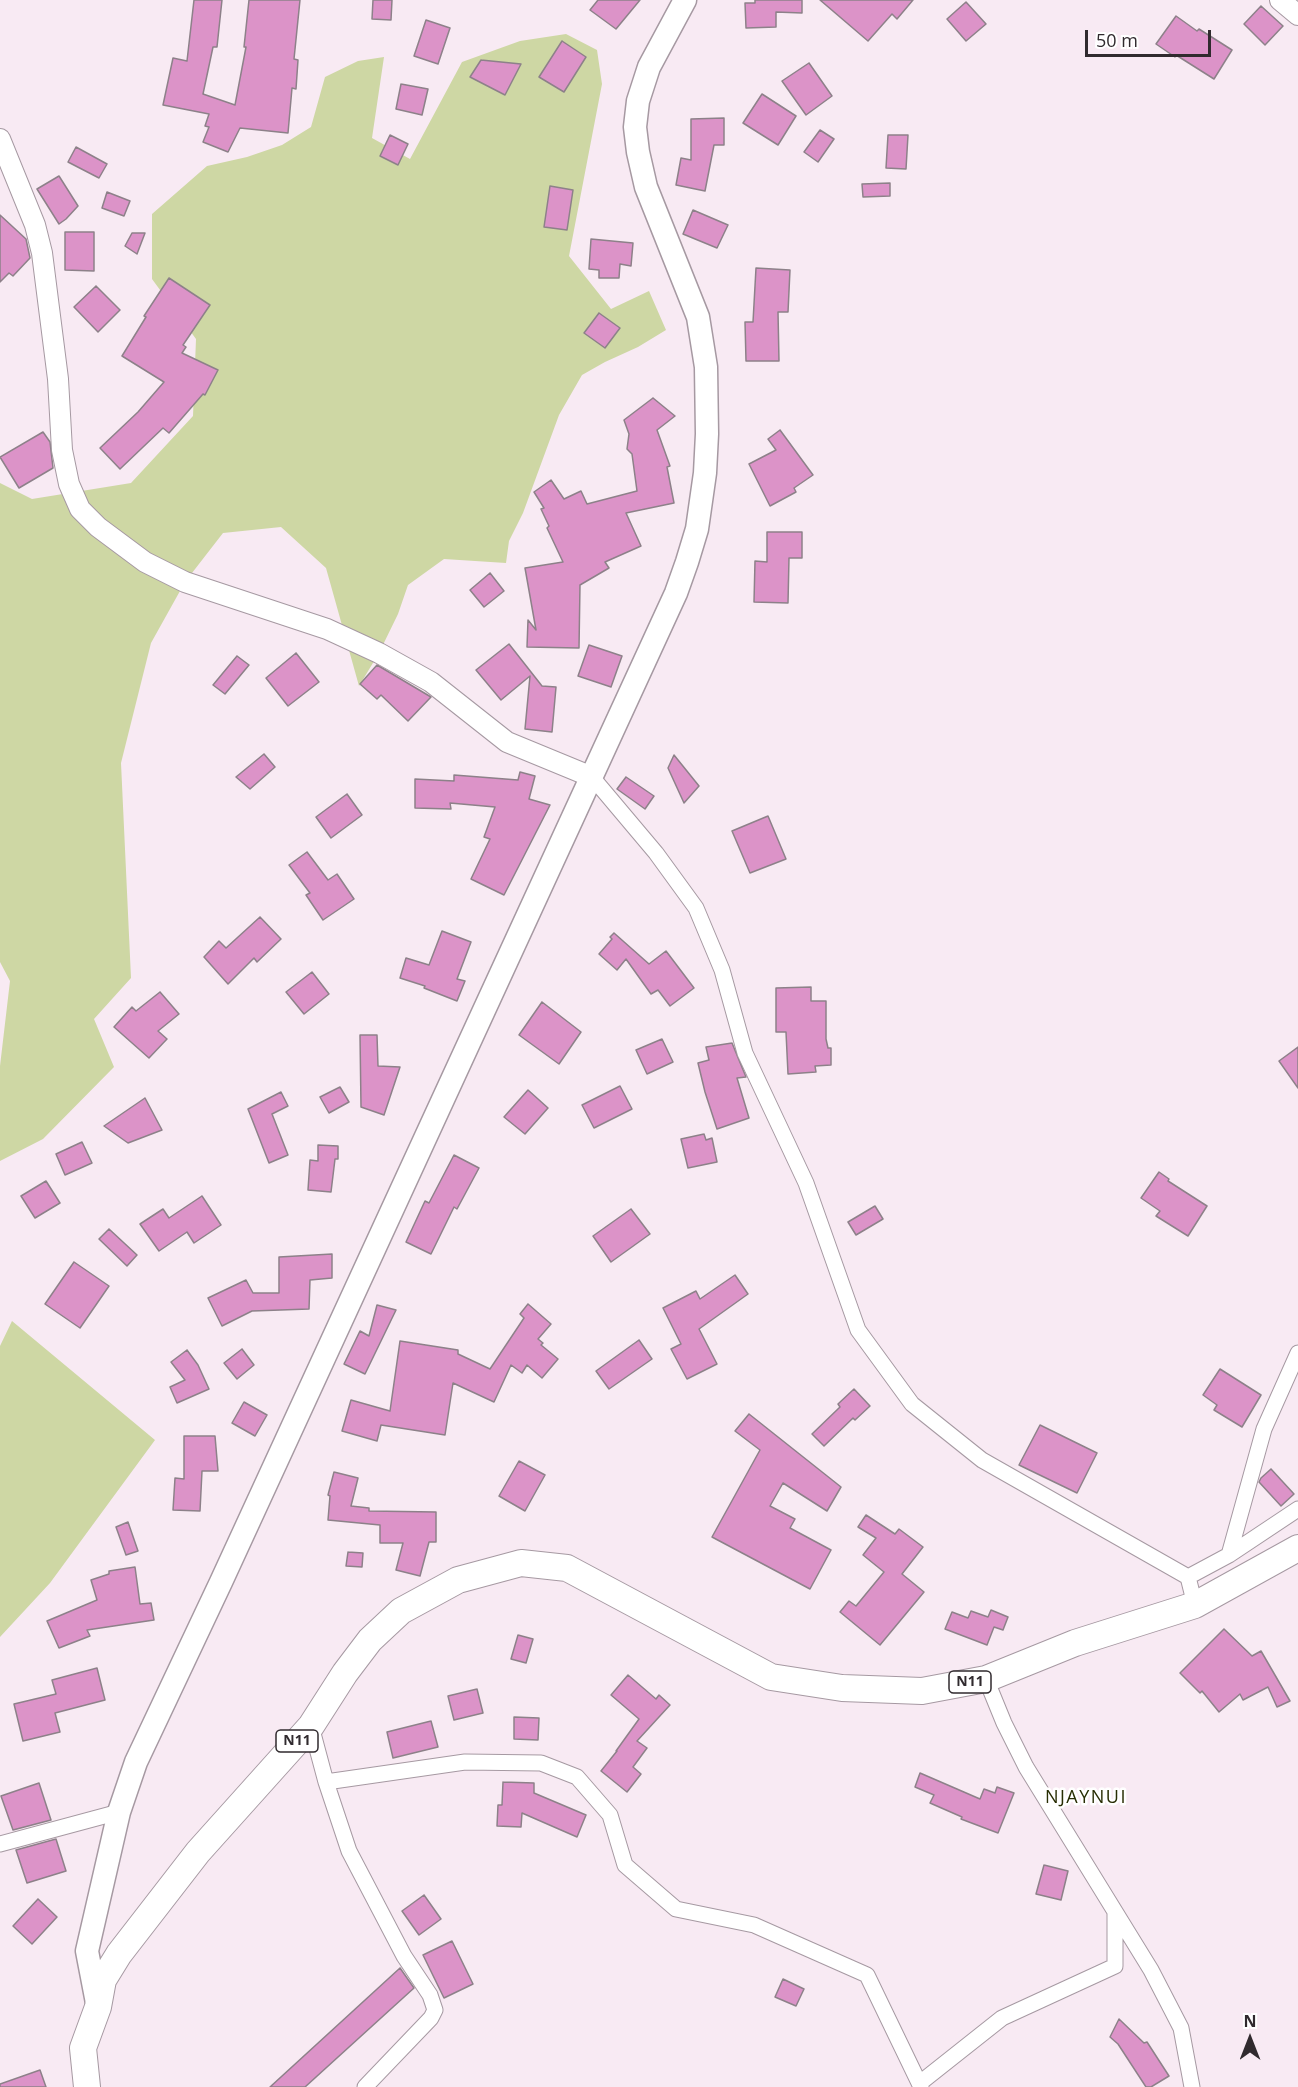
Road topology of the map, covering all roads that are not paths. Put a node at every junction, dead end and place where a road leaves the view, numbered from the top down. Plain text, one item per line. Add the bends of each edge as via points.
1 (685, 0) edge
2 (1280, 0) edge
3 (1298, 15) edge
4 (1, 137) edge
5 (592, 777) junction
6 (1298, 1353) edge
7 (1298, 1509) edge
8 (1298, 1548) edge
9 (1229, 1555) junction
10 (1188, 1576) junction
11 (1195, 1605) junction
12 (986, 1679) junction
13 (311, 1726) junction
14 (326, 1782) junction
15 (118, 1812) junction
16 (0, 1844) edge
17 (1115, 1912) junction
18 (98, 2007) junction
19 (920, 2085) edge
20 (87, 2087) edge
21 (364, 2087) edge
22 (1192, 2087) edge

1 - 5 main road via 649,67 635,127 646,187 698,317 706,367 705,473 697,529 676,593
2 - 3 street
4 - 5 street via 42,253 58,379 62,450 69,484 80,508 98,527 145,562 185,582 327,629 379,653 431,682 507,742
5 - 10 street via 696,908 722,970 745,1053 806,1184 858,1330 912,1404 982,1460
5 - 15 main road via 136,1762
6 - 9 street via 1264,1429
7 - 9 street
8 - 11 highway, N11
9 - 10 street
10 - 11 street
11 - 12 highway, N11 via 1075,1644
12 - 13 highway, N11 via 922,1690 842,1688 771,1677 567,1568 521,1563 458,1580 401,1611 370,1640
12 - 17 street via 1026,1767
13 - 14 street
13 - 18 highway, N11 via 198,1852 119,1954 103,1980
14 - 19 street via 465,1762 541,1763 577,1777 610,1815 625,1865 676,1909 754,1925 867,1976
14 - 21 street via 349,1851 435,2010
15 - 16 street
15 - 18 main road via 87,1951
17 - 19 street via 1114,1966 1002,2018
17 - 22 street via 1181,2028
18 - 20 highway, N11 via 83,2048

